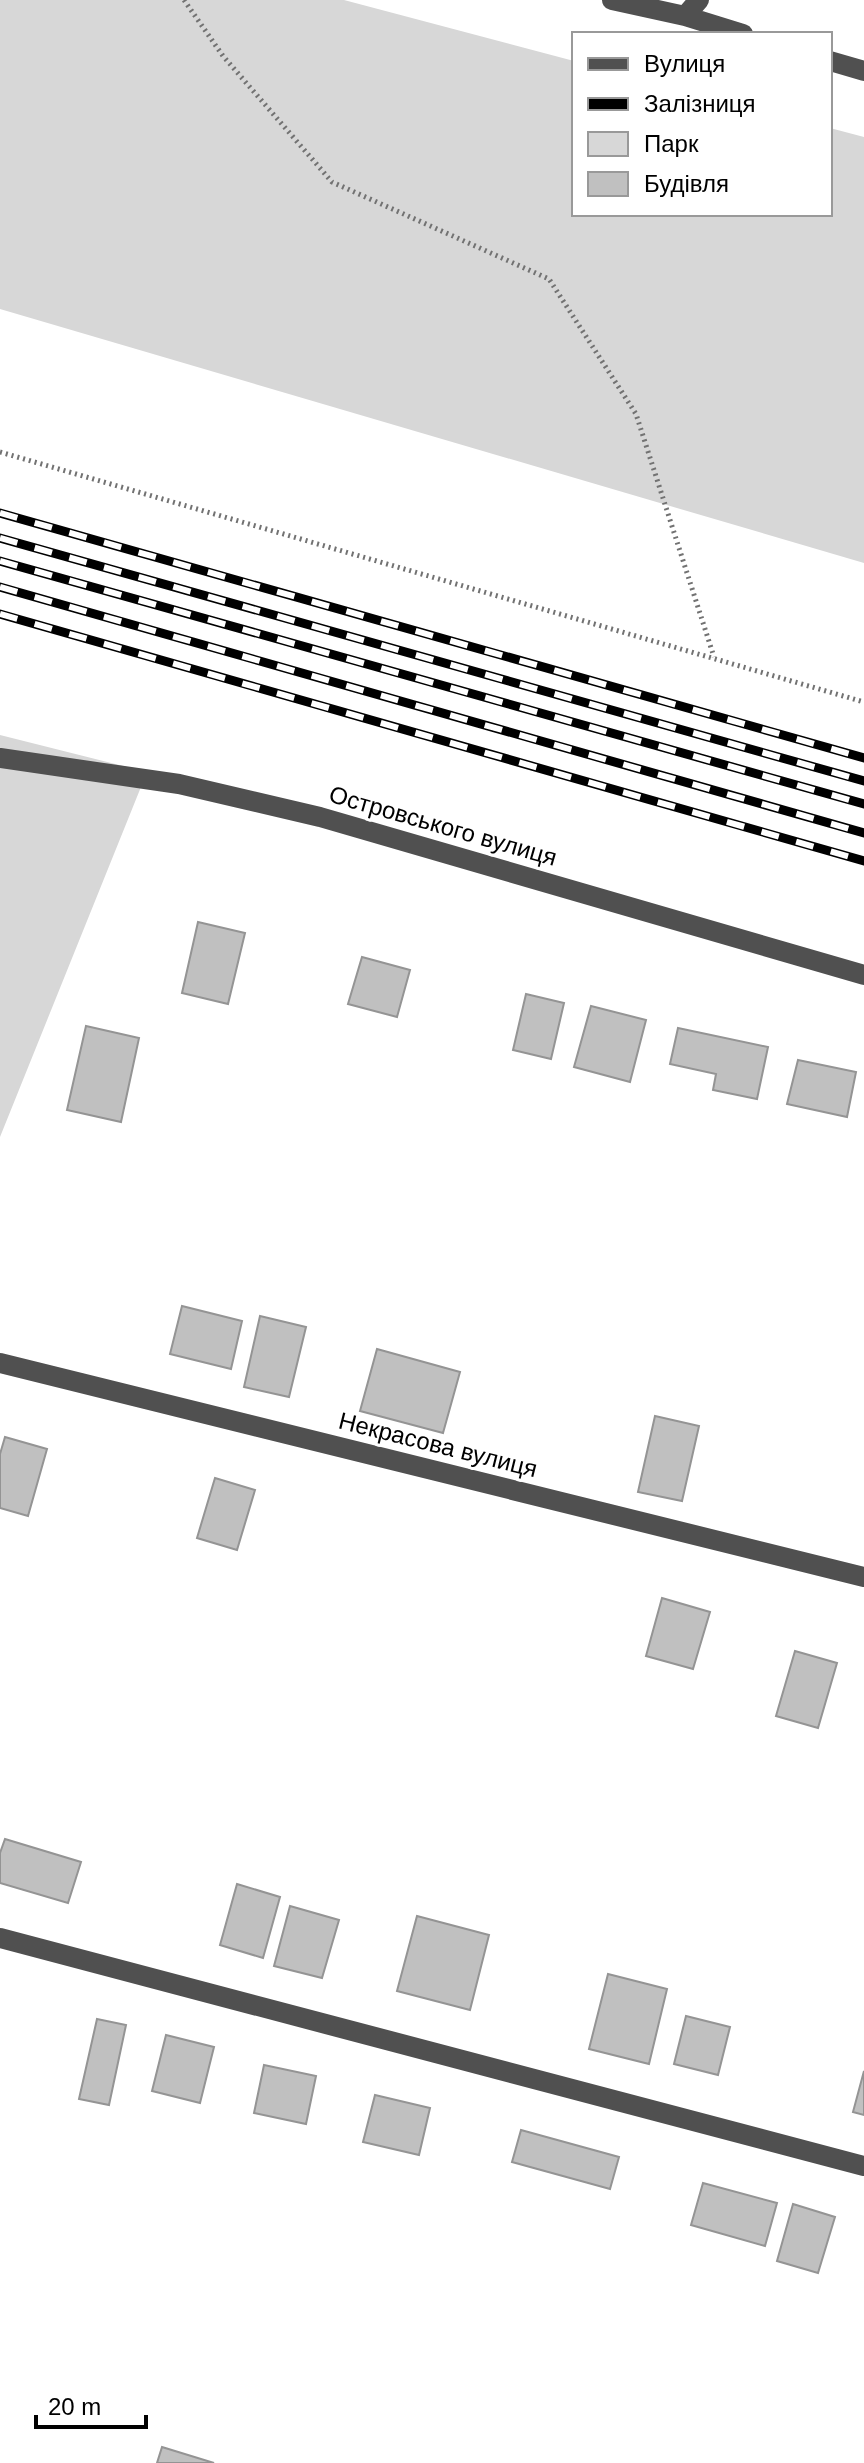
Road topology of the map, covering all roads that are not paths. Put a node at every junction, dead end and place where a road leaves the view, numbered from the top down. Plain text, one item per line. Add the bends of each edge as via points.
1 (612, 0) edge
2 (699, 0) edge
3 (685, 16) junction
4 (737, 32) edge
5 (832, 62) edge
6 (864, 71) edge
7 (0, 758) edge
8 (864, 975) edge
9 (0, 1363) edge
10 (864, 1577) edge
11 (0, 1938) edge
12 (864, 2166) edge

1 - 3 street
2 - 3 street
3 - 4 street
5 - 6 street
7 - 8 street, Островського вулиця via 179,784 320,817
9 - 10 street, Некрасова вулиця
11 - 12 street

